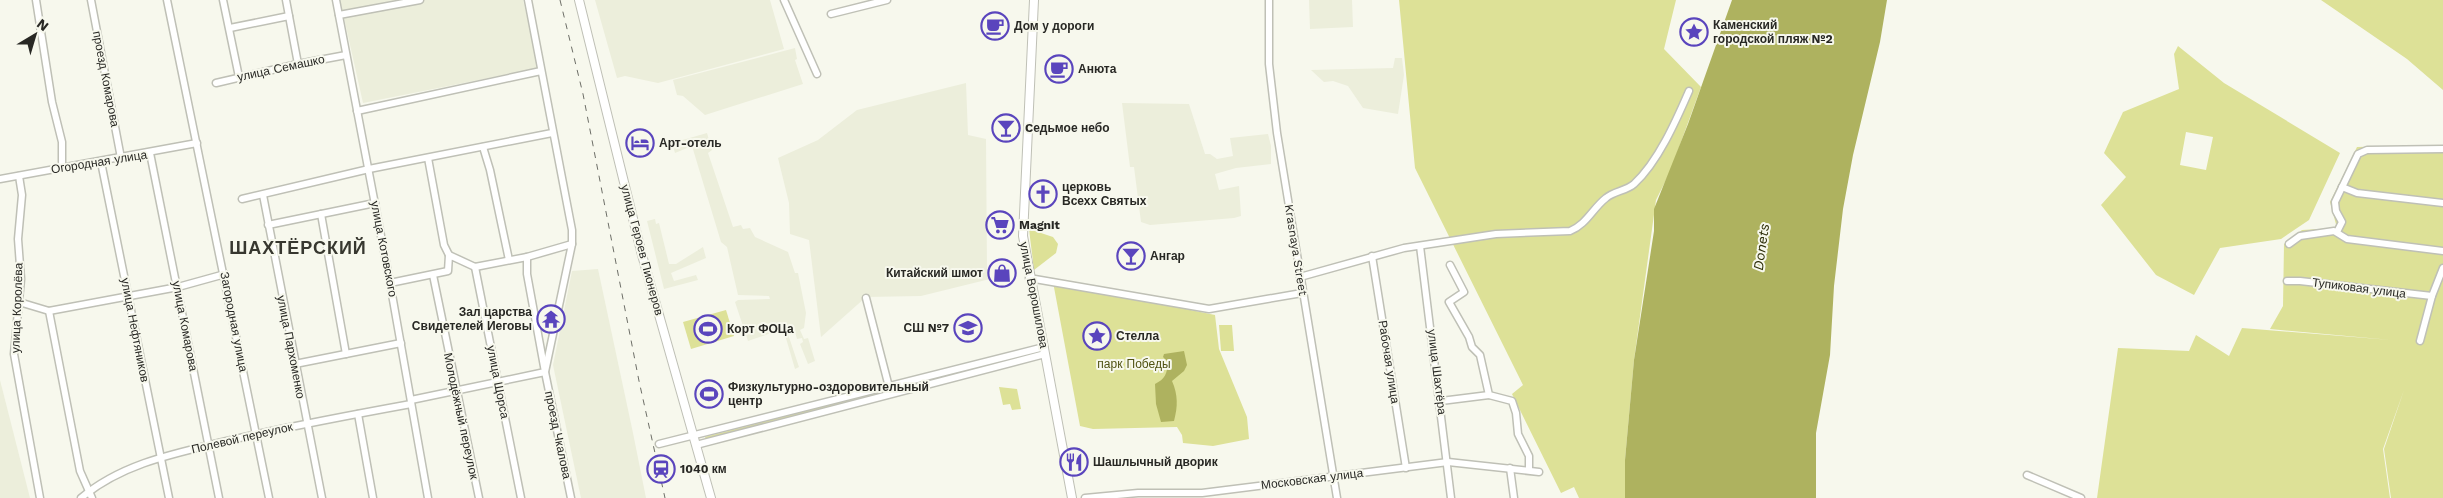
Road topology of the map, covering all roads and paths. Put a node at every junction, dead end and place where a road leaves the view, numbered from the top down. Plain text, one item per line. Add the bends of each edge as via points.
1 (36, 0) edge
2 (91, 0) edge
3 (167, 0) edge
4 (223, 0) edge
5 (286, 0) edge
6 (336, 0) edge
7 (420, 0) edge
8 (528, 0) edge
9 (579, 0) edge
10 (784, 0) edge
11 (887, 0) edge
12 (1034, 0) edge
13 (1269, 0) edge
14 (831, 14) dead end
15 (339, 15) junction
16 (289, 16) junction
17 (230, 28) junction
18 (346, 55) junction
19 (298, 64) junction
20 (541, 71) junction
21 (816, 74) dead end
22 (239, 77) junction
23 (216, 83) dead end
24 (1689, 91) dead end
25 (357, 112) junction
26 (552, 133) junction
27 (198, 143) junction
28 (483, 148) junction
29 (2443, 149) edge
30 (150, 153) junction
31 (121, 158) junction
32 (428, 158) junction
33 (102, 162) junction
34 (62, 167) junction
35 (369, 169) junction
36 (19, 176) junction
37 (0, 179) edge
38 (2342, 187) junction
39 (263, 195) junction
40 (242, 199) dead end
41 (375, 203) junction
42 (2443, 203) edge
43 (321, 214) junction
44 (268, 225) junction
45 (2337, 232) junction
46 (572, 244) junction
47 (2289, 244) dead end
48 (1420, 246) junction
49 (2443, 251) edge
50 (449, 255) junction
51 (1372, 256) junction
52 (527, 257) junction
53 (509, 260) junction
54 (1450, 265) dead end
55 (475, 267) junction
56 (2443, 268) edge
57 (225, 274) junction
58 (433, 275) junction
59 (1300, 277) junction
60 (1029, 278) junction
61 (2287, 281) dead end
62 (390, 283) junction
63 (178, 287) junction
64 (1302, 293) junction
65 (129, 296) junction
66 (2432, 296) junction
67 (866, 298) dead end
68 (19, 302) junction
69 (49, 311) junction
70 (2420, 341) dead end
71 (401, 343) junction
72 (1044, 350) junction
73 (346, 354) junction
74 (295, 364) junction
75 (545, 372) junction
76 (498, 382) junction
77 (889, 388) junction
78 (456, 390) junction
79 (1489, 395) junction
80 (1441, 401) junction
81 (411, 402) junction
82 (358, 414) junction
83 (306, 424) junction
84 (256, 433) junction
85 (695, 441) junction
86 (659, 444) dead end
87 (208, 445) junction
88 (160, 457) junction
89 (1448, 462) junction
90 (1406, 468) junction
91 (1510, 468) junction
92 (1528, 470) junction
93 (1539, 472) dead end
94 (2027, 475) dead end
95 (1334, 476) junction
96 (91, 495) edge
97 (40, 498) edge
98 (81, 498) edge
99 (169, 498) edge
100 (219, 498) edge
101 (269, 498) edge
102 (322, 498) edge
103 (373, 498) edge
104 (428, 498) edge
105 (478, 498) edge
106 (521, 498) edge
107 (571, 498) edge
108 (711, 498) edge
109 (1072, 498) edge
110 (1085, 498) edge
111 (1337, 498) edge
112 (1451, 498) edge
113 (1514, 498) edge
114 (2081, 498) edge

1 - 34 street via 52,102 62,142
2 - 31 street, проезд Комарова
3 - 27 street, Загородная улица
4 - 17 street
5 - 16 street
6 - 15 street, улица Котовского
7 - 15 street
8 - 20 street
9 - 85 main road, улица Героев Пионеров via 642,255
10 - 21 street
11 - 14 street
12 - 60 main road, улица Ворошилова via 1023,229
13 - 59 street, Krasnaya Street via 1270,82
15 - 18 street, улица Котовского
16 - 17 street
16 - 19 street
17 - 22 street
18 - 19 street, улица Семашко
18 - 25 street, улица Котовского
19 - 22 street, улица Семашко
20 - 25 street
20 - 26 street
22 - 23 street, улица Семашко
24 - 48 street via 1672,127 1640,176 1632,185 1606,198 1579,228 1496,234
25 - 35 street, улица Котовского
26 - 28 street
26 - 46 street via 569,212
27 - 30 street, Огородная улица
27 - 57 street, Загородная улица
28 - 32 street
28 - 53 street
29 - 38 street via 2367,150 2358,154
30 - 31 street, Огородная улица
30 - 63 street, улица Комарова
31 - 33 street, Огородная улица
32 - 35 street
32 - 50 street via 444,245
33 - 34 street, Огородная улица
33 - 65 street, улица Нефтяников
34 - 36 street, Огородная улица
35 - 39 street
35 - 41 street, улица Котовского
36 - 37 street, Огородная улица
36 - 68 street, улица Королёва via 22,194 18,239
38 - 42 street via 2357,193
38 - 45 street via 2335,202 2342,222
39 - 40 street
39 - 44 street, улица Пархоменко
41 - 43 street
41 - 62 street, улица Котовского
43 - 44 street
43 - 73 street
44 - 74 street, улица Пархоменко
45 - 47 street via 2300,236
45 - 49 street via 2347,238
46 - 52 street
46 - 75 street, проезд Чкалова
48 - 51 street
48 - 80 street, улица Шахтёра
50 - 55 street
50 - 58 street via 448,271
51 - 59 street
51 - 90 street, Рабочая улица
52 - 53 street
52 - 75 street, проезд Чкалова via 527,274
53 - 55 street
54 - 79 street via 1464,292 1449,302 1472,347 1480,355
55 - 76 street, улица Щорса
56 - 66 street
57 - 63 street
57 - 84 street, Загородная улица
58 - 62 street
58 - 78 street, Молодёжный переулок
59 - 64 street, Krasnaya Street
60 - 64 street via 1209,309
60 - 72 main road, улица Ворошилова
61 - 66 street, Тупиковая улица
62 - 71 street, улица Котовского
63 - 65 street
63 - 87 street, улица Комарова
64 - 95 street, Krasnaya Street
65 - 69 street
65 - 88 street, улица Нефтяников
66 - 70 street
67 - 77 street
68 - 69 street
68 - 97 street, улица Королёва via 14,354
69 - 96 street via 80,471
71 - 73 street
71 - 81 street, улица Котовского
72 - 77 street
72 - 85 street
72 - 109 main road, улица Ворошилова
73 - 74 street
74 - 83 street, улица Пархоменко
75 - 76 street, Полевой переулок
75 - 107 street, проезд Чкалова
76 - 78 street, Полевой переулок
76 - 106 street, улица Щорса
77 - 85 street
78 - 81 street, Полевой переулок
78 - 105 street, Молодёжный переулок
79 - 80 street
79 - 92 street via 1512,401 1518,434 1529,456
80 - 89 street, улица Шахтёра
81 - 82 street, Полевой переулок
81 - 104 street, улица Котовского
82 - 83 street, Полевой переулок
82 - 103 street
83 - 84 street, Полевой переулок
83 - 102 street, улица Пархоменко
84 - 87 street, Полевой переулок
84 - 101 street, Загородная улица
85 - 86 street
85 - 108 main road, улица Героев Пионеров
87 - 88 street, Полевой переулок
87 - 100 street, улица Комарова
88 - 96 street, Полевой переулок via 125,471
88 - 99 street, улица Нефтяников
89 - 90 street, Московская улица
89 - 91 street, Московская улица
89 - 112 street, улица Шахтёра
90 - 95 street, Московская улица
91 - 92 street, Московская улица
91 - 113 street
92 - 93 street, Московская улица
94 - 114 street
95 - 110 street, Московская улица via 1202,493 1138,493
95 - 111 street, Krasnaya Street
96 - 98 street, Полевой переулок

